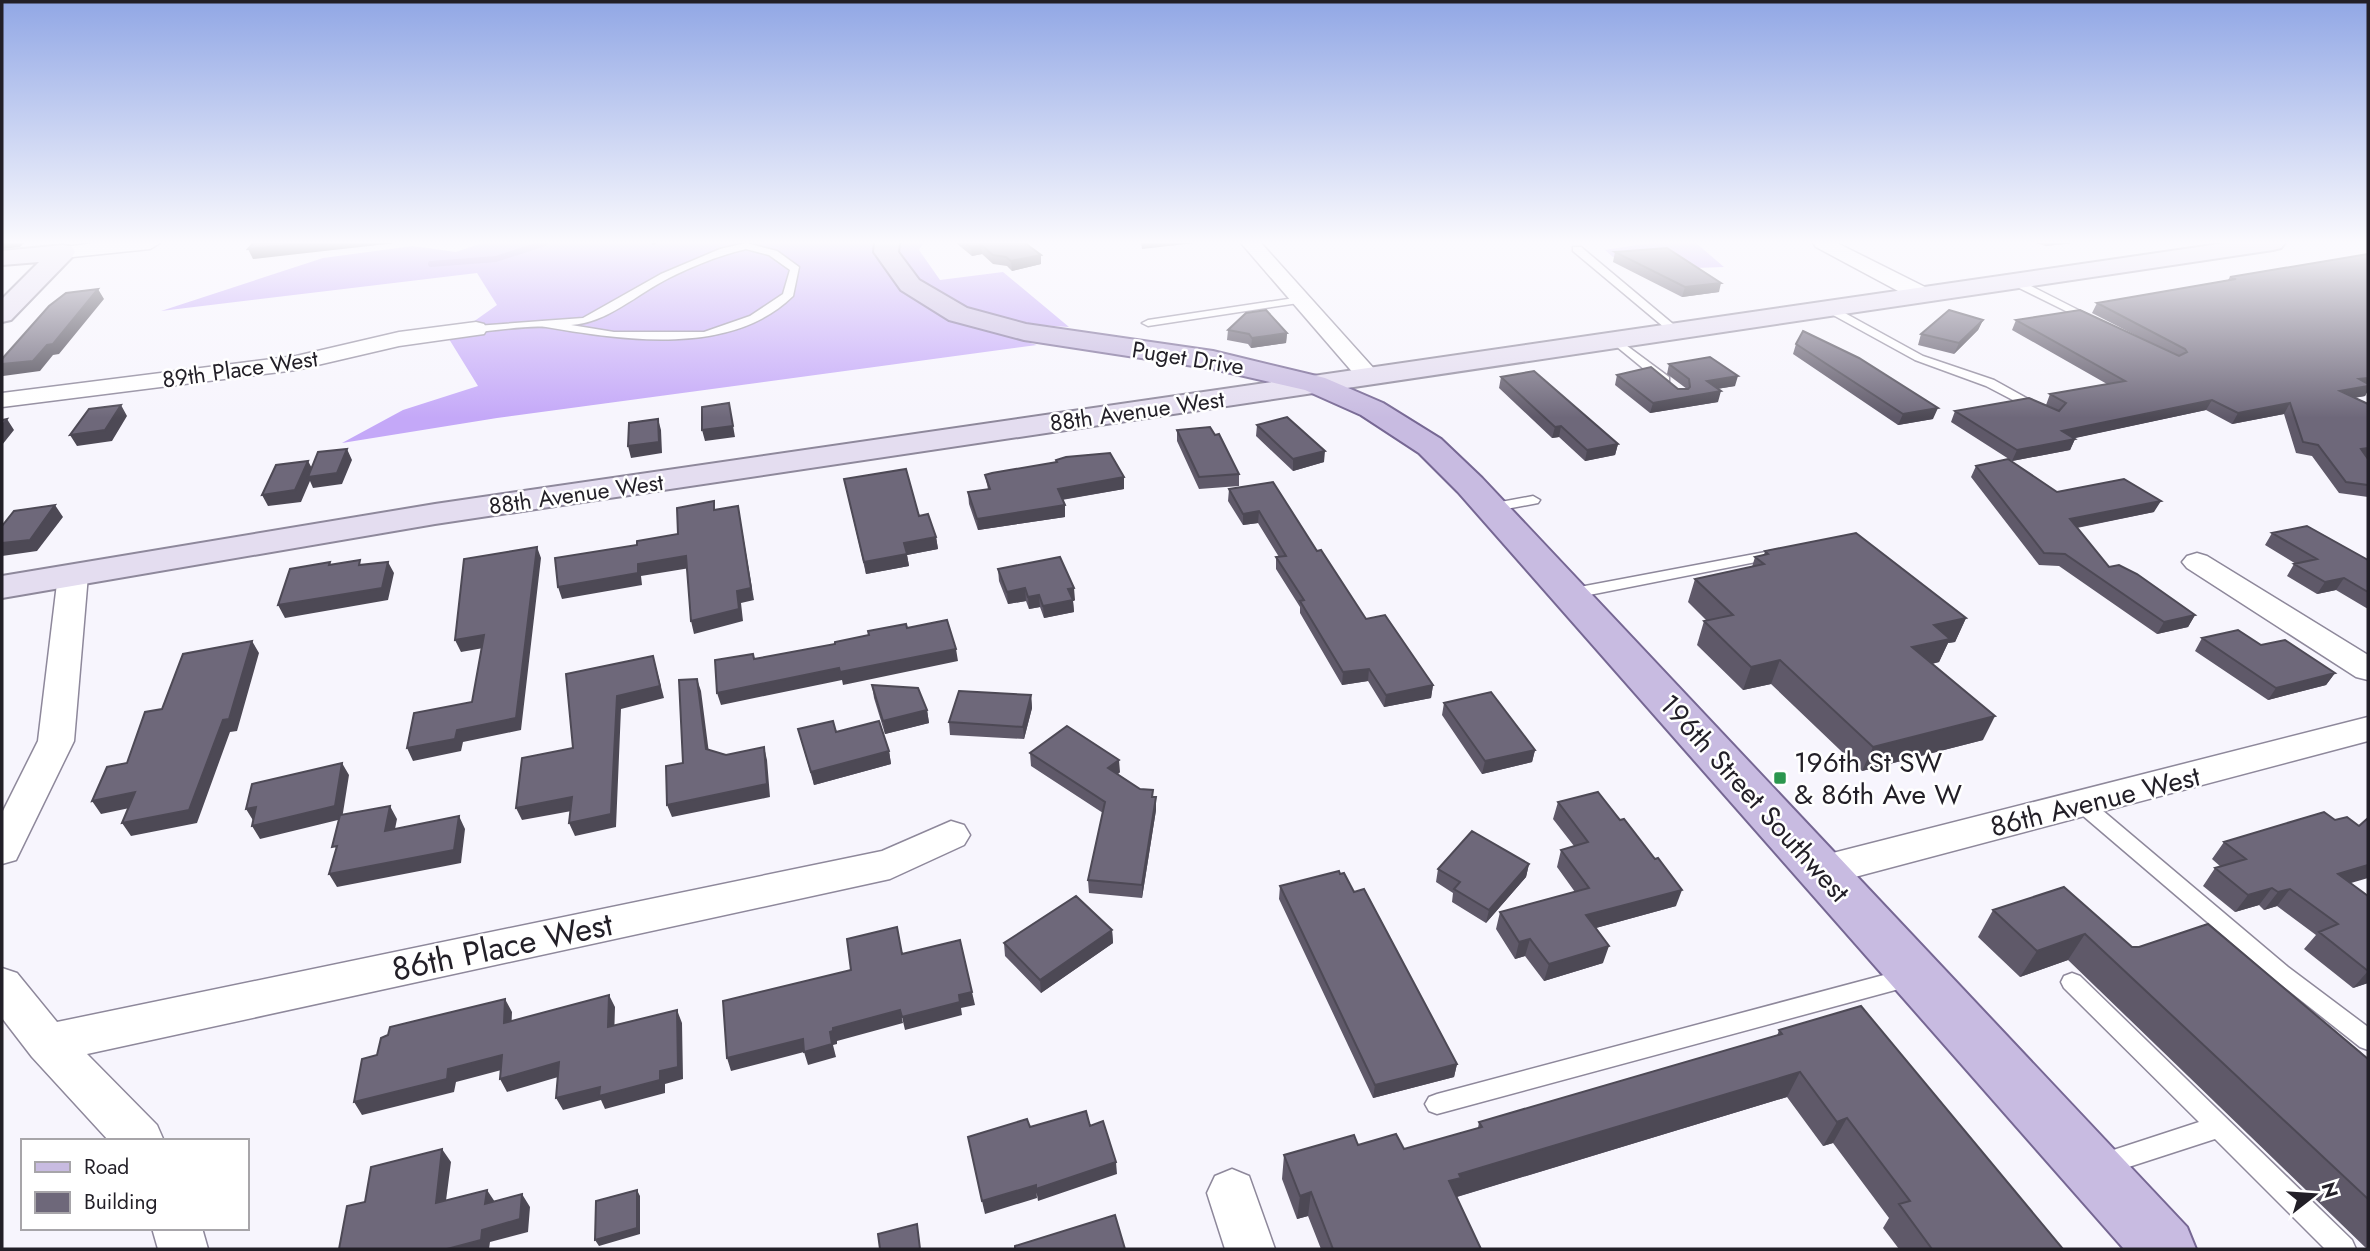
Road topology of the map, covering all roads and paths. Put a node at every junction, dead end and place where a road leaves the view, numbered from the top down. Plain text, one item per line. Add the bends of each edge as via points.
1 (14, 301) edge
2 (621, 301) edge
3 (780, 301) edge
4 (937, 301) edge
5 (1292, 301) edge
6 (1302, 301) edge
7 (1640, 301) edge
8 (1872, 301) edge
9 (2054, 301) edge
10 (1828, 308) junction
11 (2, 314) edge
12 (1148, 323) dead end
13 (551, 326) junction
14 (2104, 326) edge
15 (476, 329) joint
16 (1675, 331) junction
17 (1615, 340) junction
18 (1369, 377) junction
19 (1315, 384) junction
20 (1673, 388) edge
21 (2, 400) edge
22 (1372, 410) junction
23 (2053, 415) edge
24 (1794, 551) edge
25 (2197, 562) dead end
26 (73, 575) junction
27 (2, 587) edge
28 (1569, 594) junction
29 (2368, 670) edge
30 (2368, 729) edge
31 (2082, 804) junction
32 (951, 835) dead end
33 (2, 850) edge
34 (1821, 871) junction
35 (1916, 975) junction
36 (2072, 982) dead end
37 (2, 986) edge
38 (2368, 1040) edge
39 (48, 1043) junction
40 (1437, 1104) dead end
41 (2218, 1127) junction
42 (138, 1139) edge
43 (2092, 1168) junction
44 (1232, 1194) dead end
45 (178, 1230) edge
46 (183, 1249) edge
47 (1250, 1249) edge
48 (2165, 1249) edge
49 (2343, 1249) edge

1 - 11 street
2 - 13 lane via 586,321
3 - 13 lane via 754,318 705,335 614,335
4 - 19 main road, Puget Drive via 958,314 1024,332 1213,360
5 - 12 lane
6 - 18 street
7 - 16 lane
8 - 10 street, 88th Avenue West
9 - 14 lane
10 - 16 street, 88th Avenue West
10 - 23 lane via 1919,358 1990,383
13 - 15 lane
15 - 21 street, 89th Place West via 399,339 285,365
16 - 17 street, 88th Avenue West
17 - 18 street, 88th Avenue West
17 - 20 lane
18 - 19 street, 88th Avenue West
18 - 22 street via 1366,389
19 - 22 main road, 196th Street Southwest
19 - 26 street, 88th Avenue West via 435,514
22 - 28 main road, 196th Street Southwest via 1511,504
24 - 28 lane
25 - 29 street
26 - 27 street, 88th Avenue West
26 - 33 street via 56,741
28 - 34 main road, 196th Street Southwest
30 - 31 street, 86th Avenue West
31 - 34 street, 86th Avenue West
31 - 38 lane via 2281,973
32 - 39 street, 86th Place West via 890,864
34 - 35 main road, 196th Street Southwest
35 - 40 lane
35 - 43 main road, 196th Street Southwest
36 - 41 lane
37 - 39 street
39 - 42 street
41 - 43 lane
41 - 49 lane
43 - 48 main road, 196th Street Southwest
44 - 47 street
45 - 46 street

